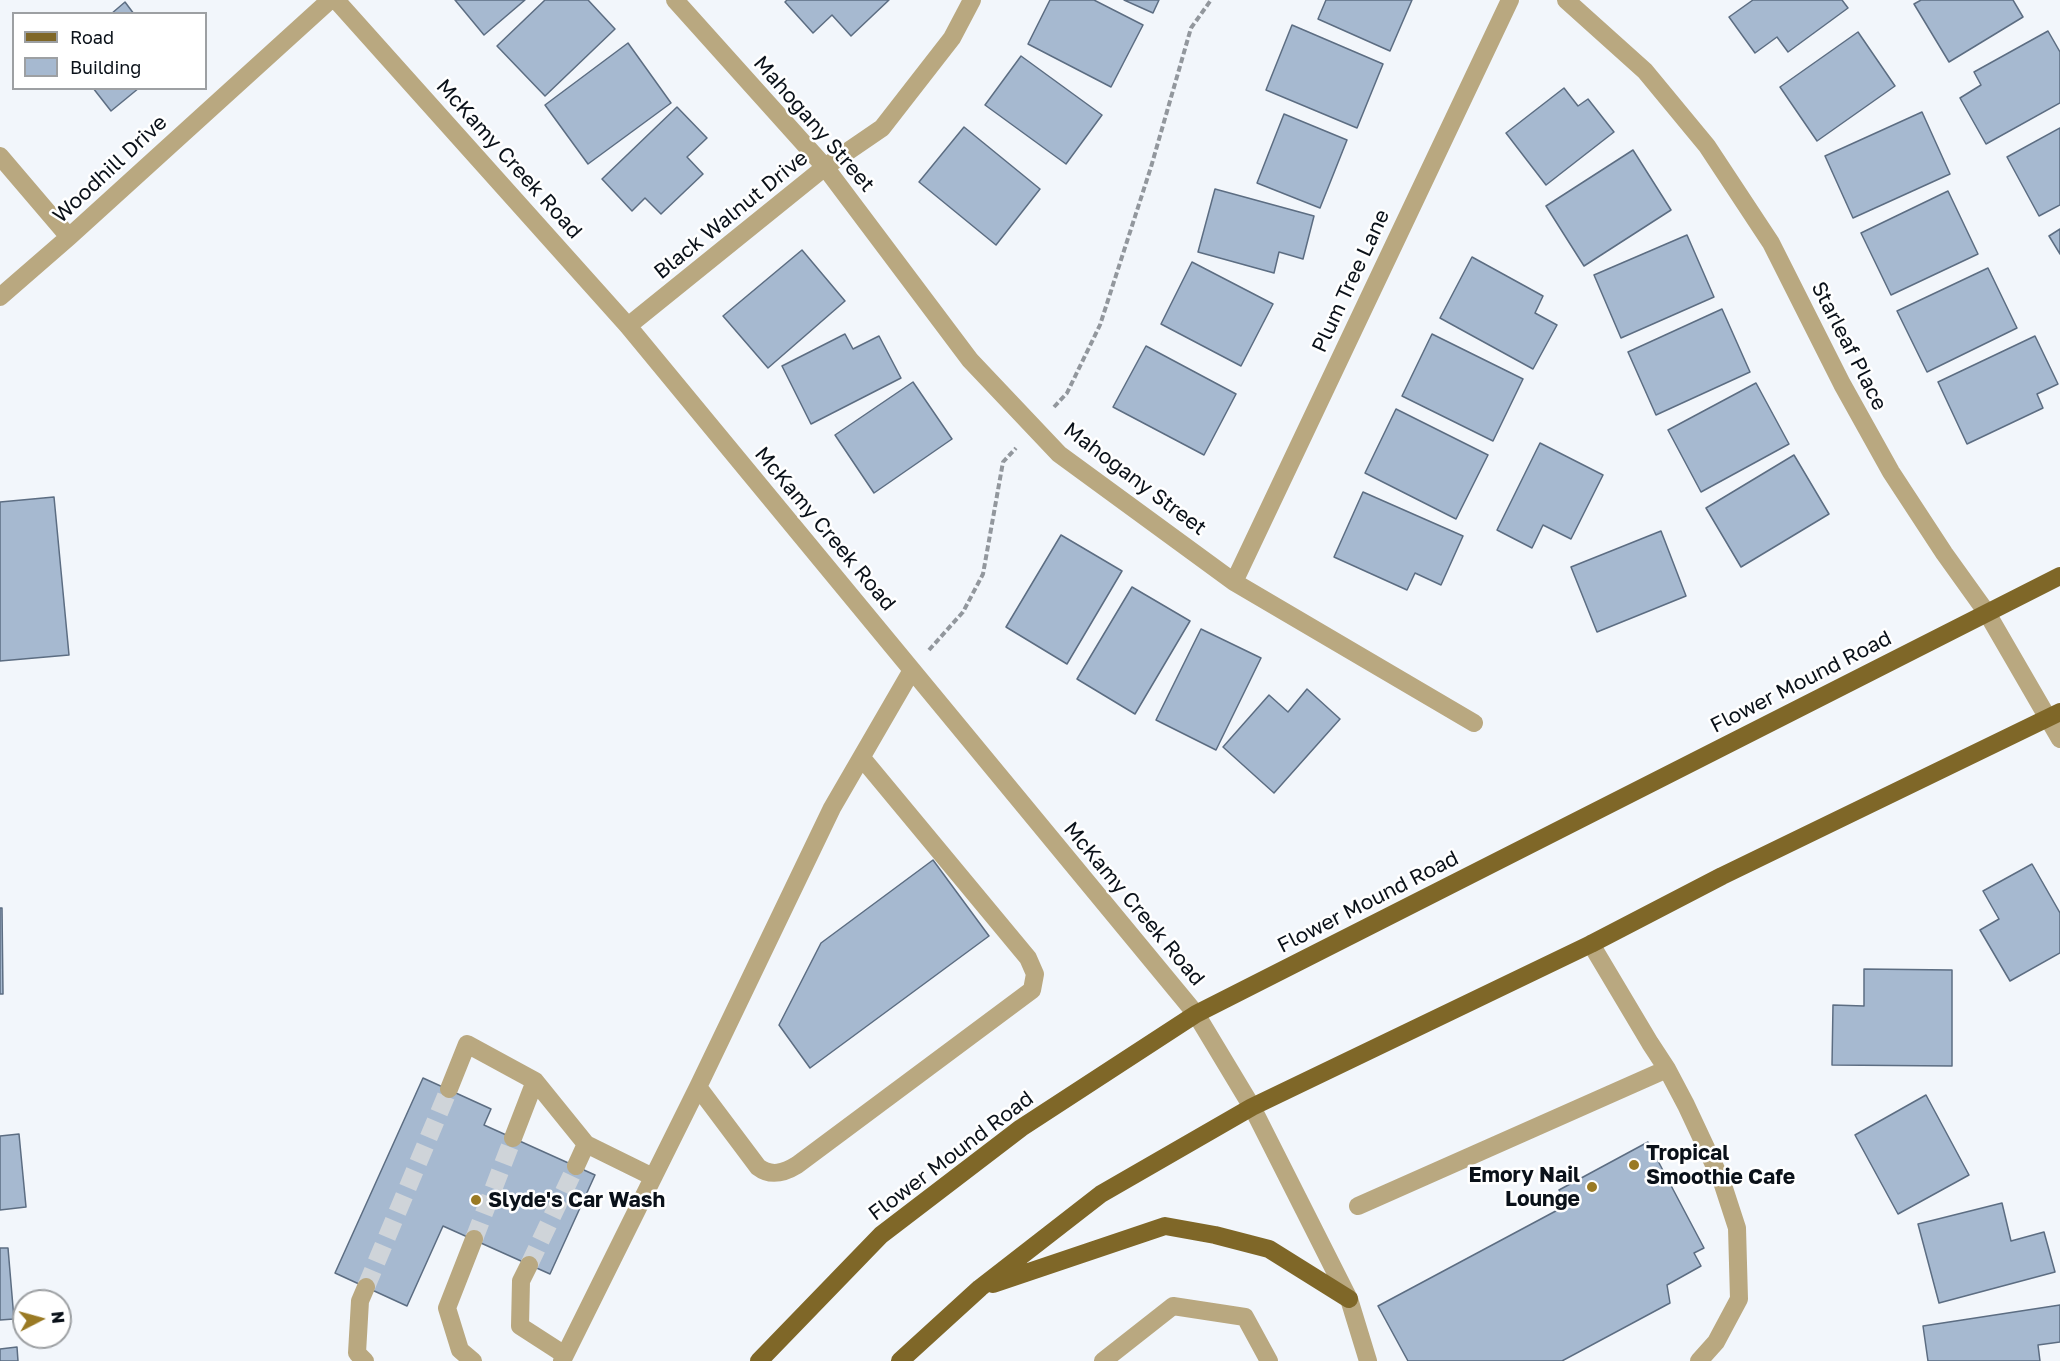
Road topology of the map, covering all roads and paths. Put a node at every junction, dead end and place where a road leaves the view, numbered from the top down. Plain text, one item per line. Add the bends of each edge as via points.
1 (330, 0) edge
2 (336, 0) edge
3 (675, 0) edge
4 (972, 0) edge
5 (1211, 0) edge
6 (1510, 0) edge
7 (1566, 0) edge
8 (0, 156) edge
9 (825, 167) junction
10 (69, 237) junction
11 (0, 297) edge
12 (628, 326) junction
13 (1035, 428) junction
14 (2060, 576) edge
15 (1234, 582) junction
16 (1987, 613) junction
17 (912, 670) junction
18 (2055, 715) edge
19 (1474, 723) dead end
20 (2060, 739) edge
21 (862, 758) junction
22 (1591, 944) junction
23 (1196, 1014) junction
24 (1667, 1069) junction
25 (535, 1081) junction
26 (698, 1087) junction
27 (448, 1089) tunnel mouth
28 (1251, 1107) junction
29 (513, 1138) tunnel mouth
30 (586, 1144) junction
31 (576, 1166) tunnel mouth
32 (653, 1177) junction
33 (1358, 1206) dead end
34 (474, 1239) tunnel mouth
35 (529, 1265) tunnel mouth
36 (366, 1287) tunnel mouth
37 (980, 1288) junction
38 (1349, 1299) junction
39 (564, 1358) edge
40 (365, 1361) edge
41 (472, 1361) edge
42 (759, 1361) edge
43 (900, 1361) edge
44 (1103, 1361) edge
45 (1269, 1361) edge
46 (1368, 1361) edge
47 (1699, 1361) edge

1 - 10 street, Woodhill Drive
2 - 12 street, McKamy Creek Road
3 - 9 street, Mahogany Street
4 - 9 street, Black Walnut Drive via 952,38 882,128
5 - 13 path via 1191,28 1100,325 1067,393
6 - 15 street, Plum Tree Lane
7 - 16 street, Starleaf Place via 1645,71 1707,146 1771,243 1891,472
8 - 10 street
9 - 12 street, Black Walnut Drive
9 - 13 street, Mahogany Street via 970,360
10 - 11 street, Woodhill Drive
12 - 17 street, McKamy Creek Road
13 - 15 street, Mahogany Street via 1059,454
13 - 17 path via 1003,462 984,574 963,612
14 - 16 main road, Flower Mound Road
15 - 19 street, Mahogany Street
16 - 18 street, Starleaf Place
16 - 23 main road, Flower Mound Road
17 - 21 street
17 - 23 street, McKamy Creek Road
18 - 20 street, Starleaf Place
18 - 22 main road via 1722,876
21 - 26 street via 832,808
21 - 26 street via 1028,958 1035,974 1032,990 781,1173 772,1174 758,1167
22 - 24 street
22 - 28 main road
23 - 28 street, McKamy Creek Road
23 - 42 main road, Flower Mound Road via 1021,1128 881,1235
24 - 33 street
24 - 47 street via 1722,1182 1737,1228 1739,1299 1716,1342
25 - 27 street via 467,1044
25 - 29 street
25 - 30 street
26 - 32 street
28 - 37 main road via 1101,1194
28 - 38 street, McKamy Creek Road
30 - 31 street
30 - 32 street
32 - 39 street
34 - 41 street via 447,1308 460,1350
35 - 39 street via 521,1281 520,1326
36 - 40 street via 360,1301 357,1353
37 - 38 main road via 1165,1226 1269,1249
37 - 43 main road
38 - 46 street, McKamy Creek Road
44 - 45 street via 1173,1306 1245,1317

